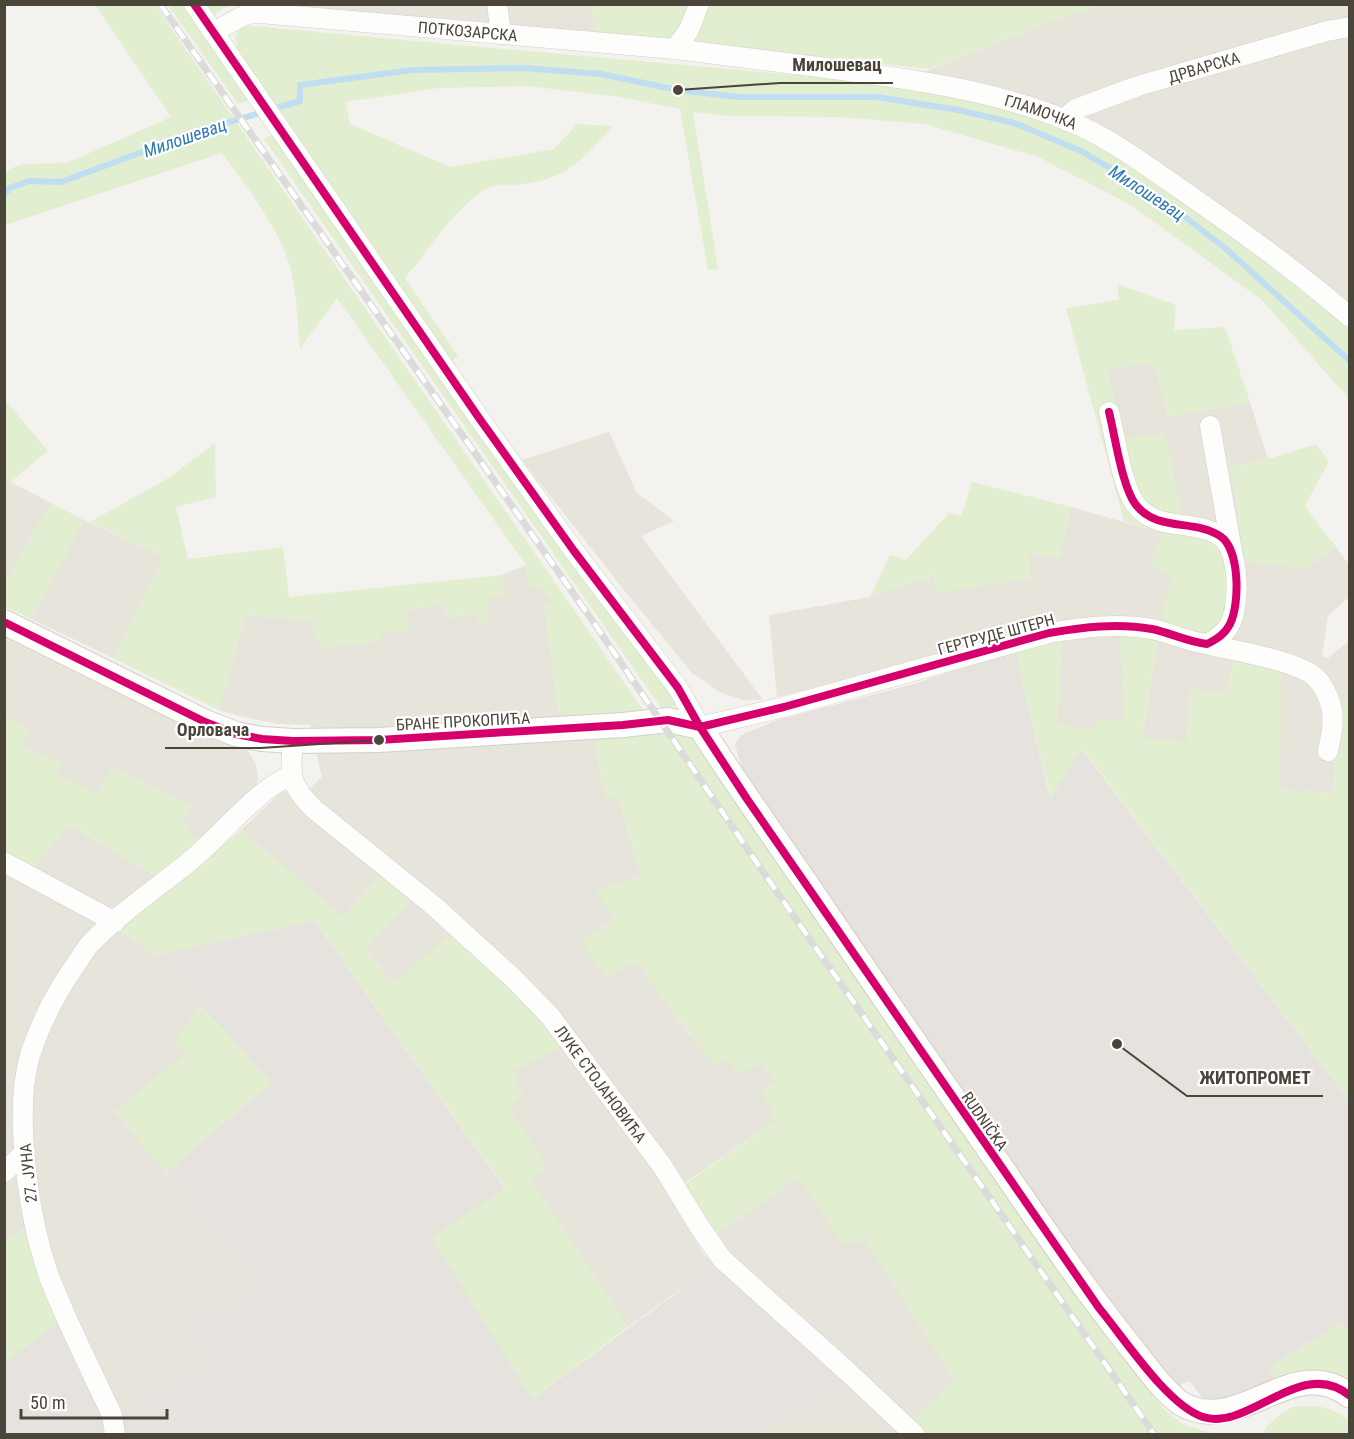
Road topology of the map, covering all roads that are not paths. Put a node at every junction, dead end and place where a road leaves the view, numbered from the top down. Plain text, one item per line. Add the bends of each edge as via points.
1 (194, 4) edge
2 (497, 4) edge
3 (699, 4) edge
4 (354, 13) edge
5 (1350, 27) edge
6 (213, 32) junction
7 (501, 34) junction
8 (675, 49) junction
9 (1067, 121) junction
10 (1350, 317) edge
11 (1109, 412) dead end
12 (1210, 426) dead end
13 (1232, 555) junction
14 (4, 622) edge
15 (1207, 645) junction
16 (700, 727) junction
17 (293, 741) junction
18 (1328, 751) dead end
19 (291, 775) junction
20 (4, 862) edge
21 (115, 922) junction
22 (26, 1152) junction
23 (4, 1172) edge
24 (1350, 1396) edge
25 (115, 1434) edge
26 (914, 1434) edge

1 - 6 street
2 - 7 street
3 - 8 street via 689,30
4 - 6 street, ПОТКОЗАРСКА via 254,14
4 - 7 street, ПОТКОЗАРСКА
5 - 9 street, ДРВАРСКА via 1137,86 1076,109
6 - 16 street via 554,523 678,688
7 - 8 street, ПОТКОЗАРСКА
8 - 9 street, ГЛАМОЧКА via 922,81 965,89
9 - 10 street, ГЛАМОЧКА via 1099,135 1191,197 1310,283
11 - 13 street via 1127,486 1136,505 1163,522 1208,530 1223,538
12 - 13 street
13 - 15 street via 1237,585 1235,608 1220,638
14 - 17 street, БРАНЕ ПРОКОПИЋА via 206,722 236,734
15 - 16 street, ГЕРТРУДЕ ШТЕРН via 1131,627 1094,626 1049,633
15 - 18 street, ГЕРТРУДЕ ШТЕРН via 1295,667 1314,676 1332,708
16 - 17 street, БРАНЕ ПРОКОПИЋА via 660,720 458,735
16 - 24 street, RUDNIČKA via 1100,1308 1166,1390 1191,1411 1212,1419 1240,1413 1304,1385 1329,1386
17 - 19 street
19 - 21 street, 27. ЈУНА via 273,783 195,858
19 - 26 street, ЛУКЕ СТОЈАНОВИЋА via 299,794 314,809 434,906 543,1008 663,1167 722,1259
20 - 21 street
21 - 22 street, 27. ЈУНА via 89,945 57,991 43,1021 30,1057 24,1093
22 - 23 street
22 - 25 street, 27. ЈУНА via 29,1198 38,1243 50,1279 112,1415

